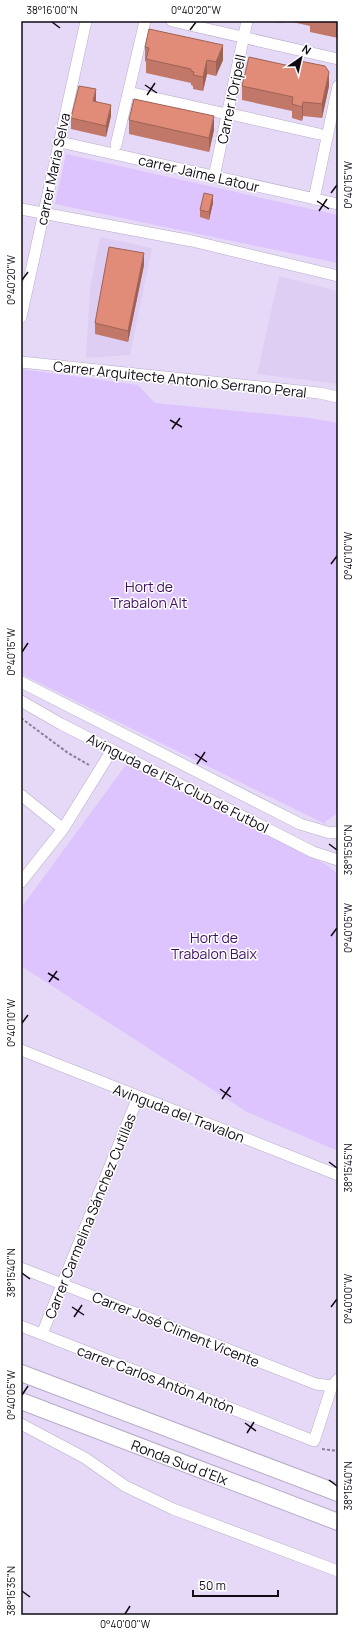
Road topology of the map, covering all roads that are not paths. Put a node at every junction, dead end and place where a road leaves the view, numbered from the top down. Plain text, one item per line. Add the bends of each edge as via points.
1 (86, 21) edge
2 (145, 21) edge
3 (172, 21) edge
4 (247, 21) edge
5 (244, 37) junction
6 (338, 59) edge
7 (338, 86) edge
8 (128, 92) junction
9 (222, 113) dead end
10 (235, 116) dead end
11 (319, 134) dead end
12 (60, 142) junction
13 (116, 145) dead end
14 (214, 176) junction
15 (314, 199) junction
16 (338, 204) edge
17 (21, 209) edge
18 (44, 213) junction
19 (338, 276) edge
20 (21, 317) edge
21 (21, 362) edge
22 (338, 397) edge
23 (21, 682) edge
24 (21, 701) edge
25 (112, 750) junction
26 (21, 795) edge
27 (63, 828) junction
28 (338, 832) edge
29 (338, 860) edge
30 (21, 882) edge
31 (21, 1050) edge
32 (138, 1098) junction
33 (338, 1175) edge
34 (21, 1268) edge
35 (64, 1284) junction
36 (21, 1326) edge
37 (42, 1334) junction
38 (21, 1373) edge
39 (335, 1383) edge
40 (338, 1399) edge
41 (21, 1401) edge
42 (21, 1424) edge
43 (338, 1493) edge
44 (338, 1522) edge
45 (338, 1571) edge

1 - 12 street, carrer Maria Selva
2 - 8 street
3 - 5 street
4 - 5 street, Carrer l'Oripell
5 - 6 street
5 - 14 street, Carrer l'Oripell
7 - 15 street
8 - 9 street
8 - 13 street
10 - 11 street
12 - 14 street, carrer Jaime Latour
12 - 18 street, carrer Maria Selva
14 - 15 street, carrer Jaime Latour
15 - 16 street, carrer Jaime Latour
17 - 18 street
18 - 19 street via 192,241
18 - 20 street, carrer Maria Selva
21 - 22 street, Carrer Arquitecte Antonio Serrano Peral
23 - 28 street, Avinguda de l'Elx Club de Futbol via 300,824 330,833
24 - 25 street, Avinguda de l'Elx Club de Futbol
25 - 27 street
25 - 29 street, Avinguda de l'Elx Club de Futbol via 314,852
26 - 27 street
27 - 30 street
31 - 32 street, Avinguda del Travalon
32 - 33 street, Avinguda del Travalon
32 - 35 street, Carrer Carmelina Sánchez Cutillas
34 - 35 street, Carrer José Climent Vicente
35 - 37 street, Carrer Carmelina Sánchez Cutillas
35 - 39 street, Carrer José Climent Vicente via 316,1384
36 - 37 street, carrer Carlos Antón Antón
37 - 39 street, carrer Carlos Antón Antón via 314,1441
38 - 43 highway, Ronda Sud d'Elx
39 - 40 street
41 - 44 highway, Ronda Sud d'Elx
42 - 45 street via 85,1458 125,1486 173,1509

